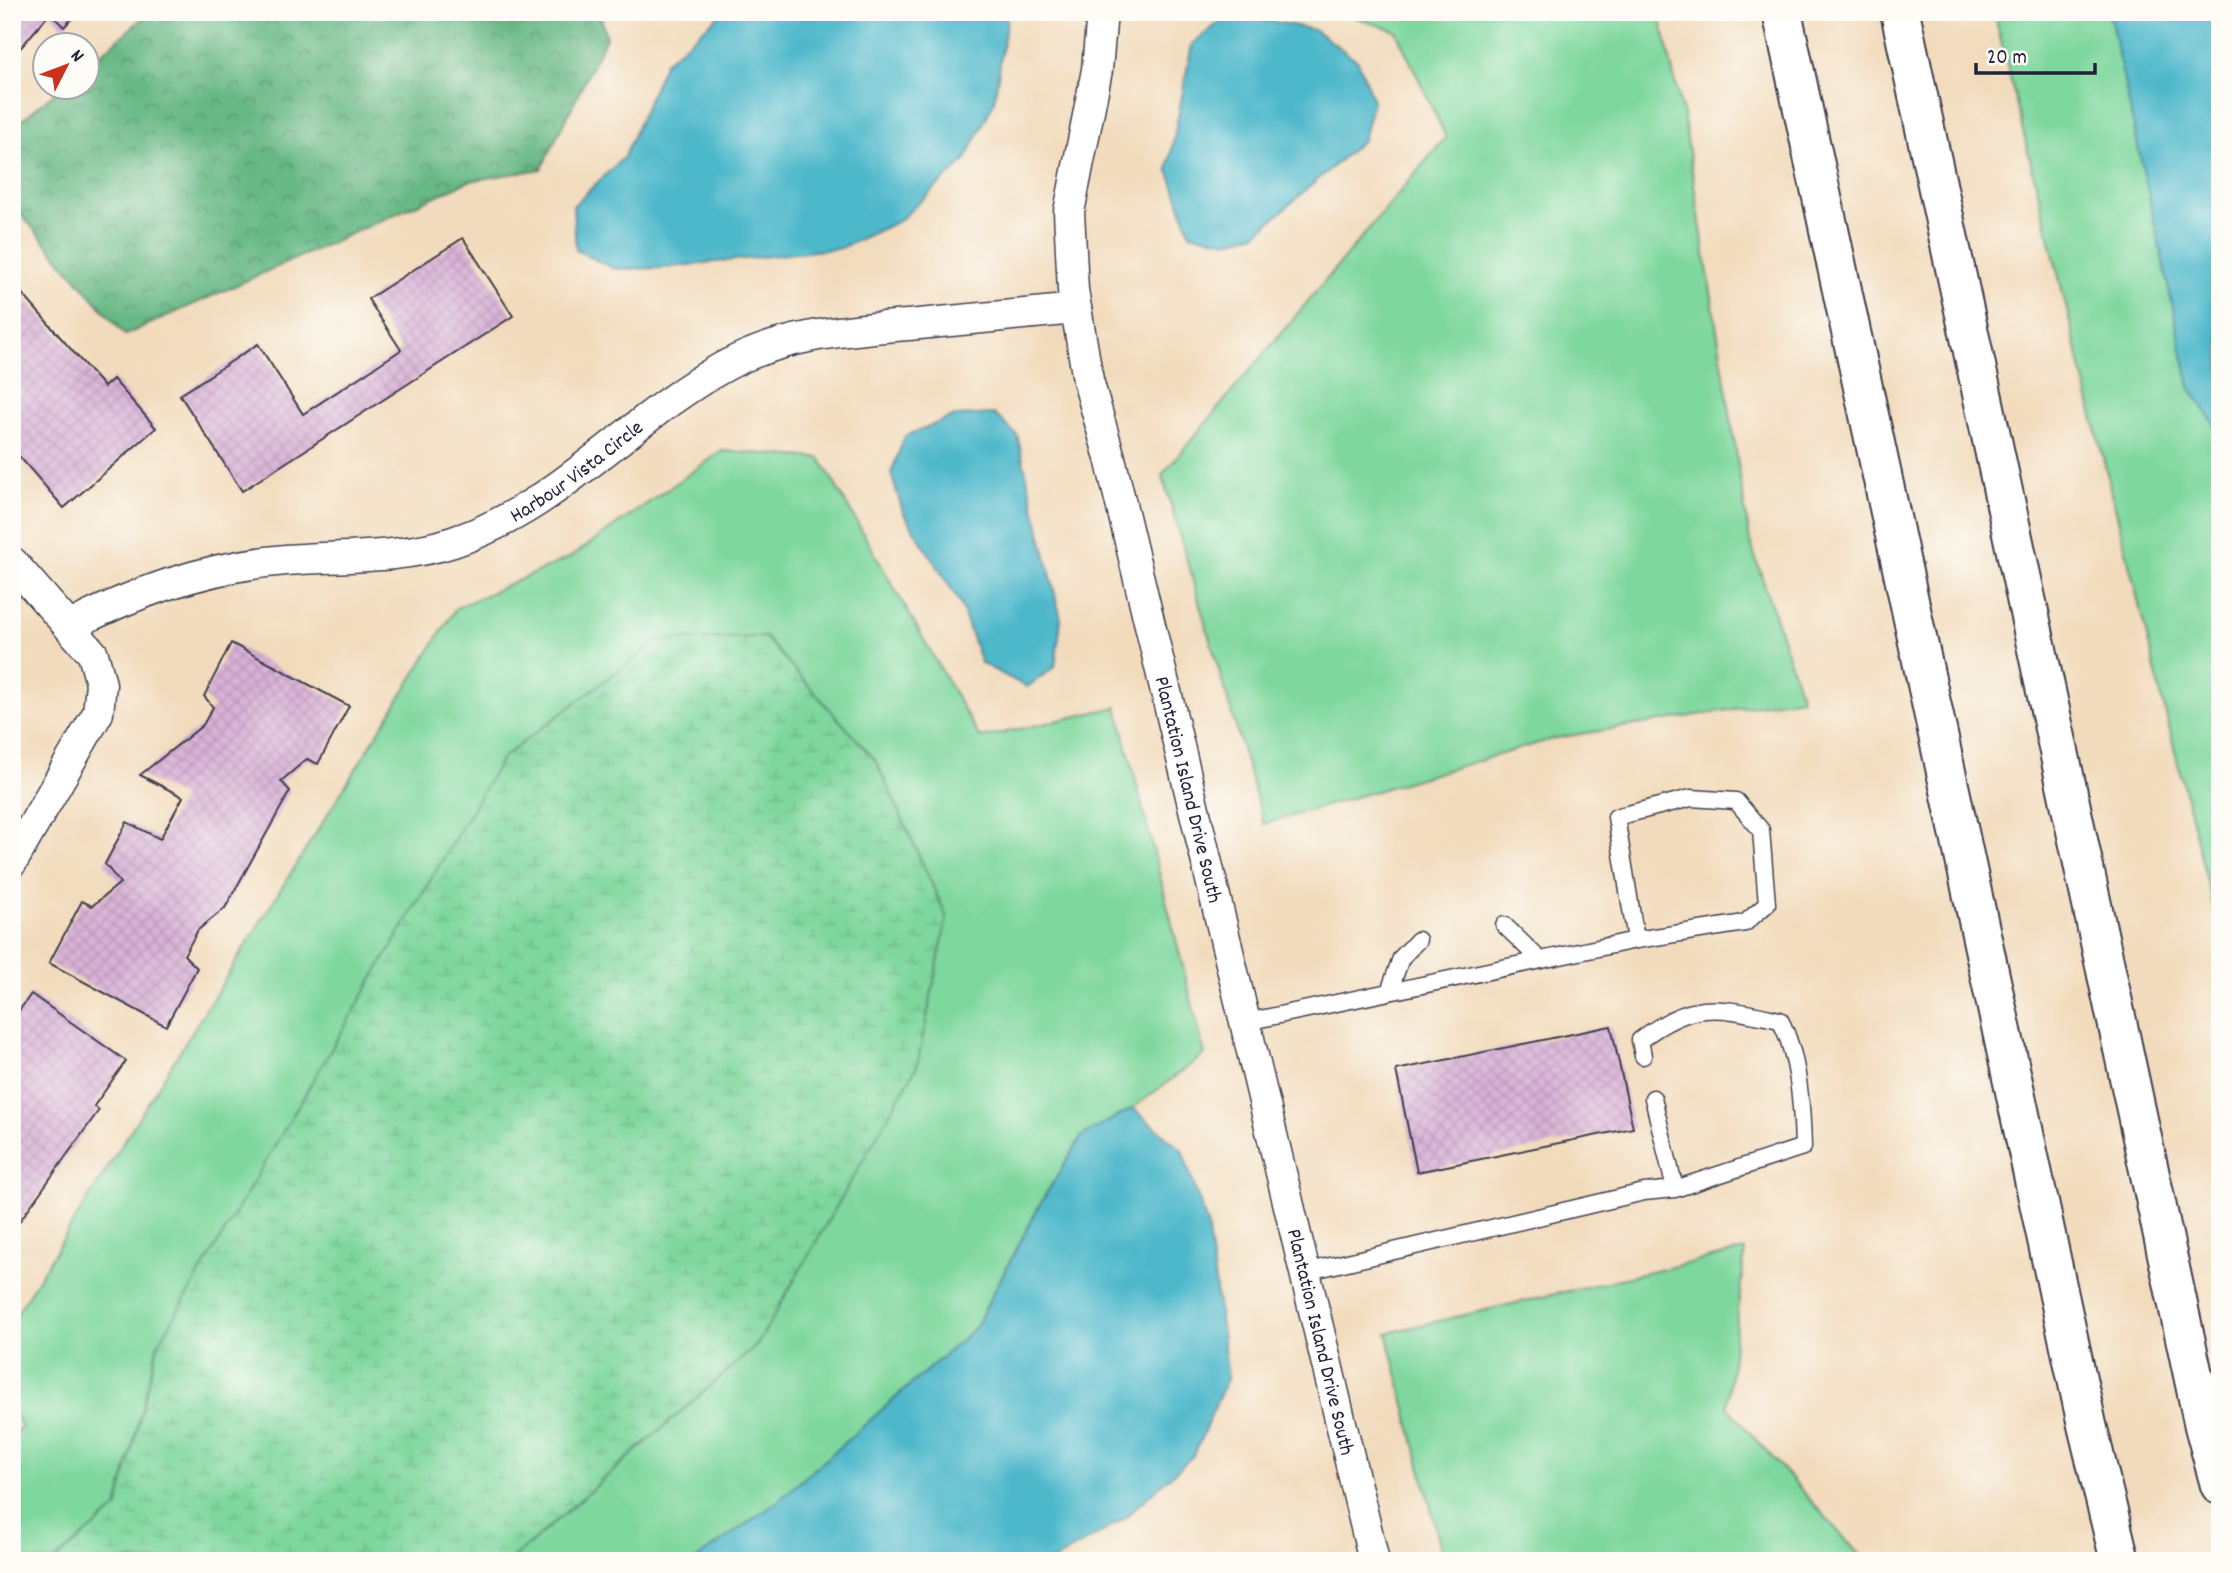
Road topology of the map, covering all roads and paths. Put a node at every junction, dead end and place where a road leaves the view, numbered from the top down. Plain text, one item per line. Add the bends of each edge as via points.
1 (1102, 12) edge
2 (1782, 12) edge
3 (1900, 12) edge
4 (1076, 309) junction
5 (12, 562) edge
6 (69, 626) junction
7 (12, 862) edge
8 (1503, 925) dead end
9 (1418, 940) dead end
10 (1636, 940) junction
11 (1540, 960) junction
12 (1389, 992) junction
13 (1246, 1022) junction
14 (1643, 1056) dead end
15 (1653, 1097) dead end
16 (1675, 1189) junction
17 (1305, 1272) junction
18 (2220, 1485) edge
19 (1374, 1561) edge
20 (2120, 1561) edge

1 - 4 street, Plantation Island Drive South via 1097,70 1069,212
2 - 20 main road
3 - 18 main road
4 - 6 street, Harbour Vista Circle via 831,332 784,341 725,366 539,503 495,528 449,544 234,566 166,584
4 - 13 street, Plantation Island Drive South via 1088,380
5 - 6 street
6 - 7 street via 93,654 102,684 98,713
8 - 11 lane
9 - 12 lane via 1401,958
10 - 10 lane via 1745,923 1768,904 1761,830 1736,801 1691,798 1616,817
10 - 11 lane
11 - 12 lane
12 - 13 lane
13 - 17 street, Plantation Island Drive South
14 - 16 lane via 1640,1040 1667,1020 1717,1007 1780,1020 1788,1035 1803,1147
15 - 16 lane
16 - 17 lane via 1644,1192
17 - 19 street, Plantation Island Drive South

